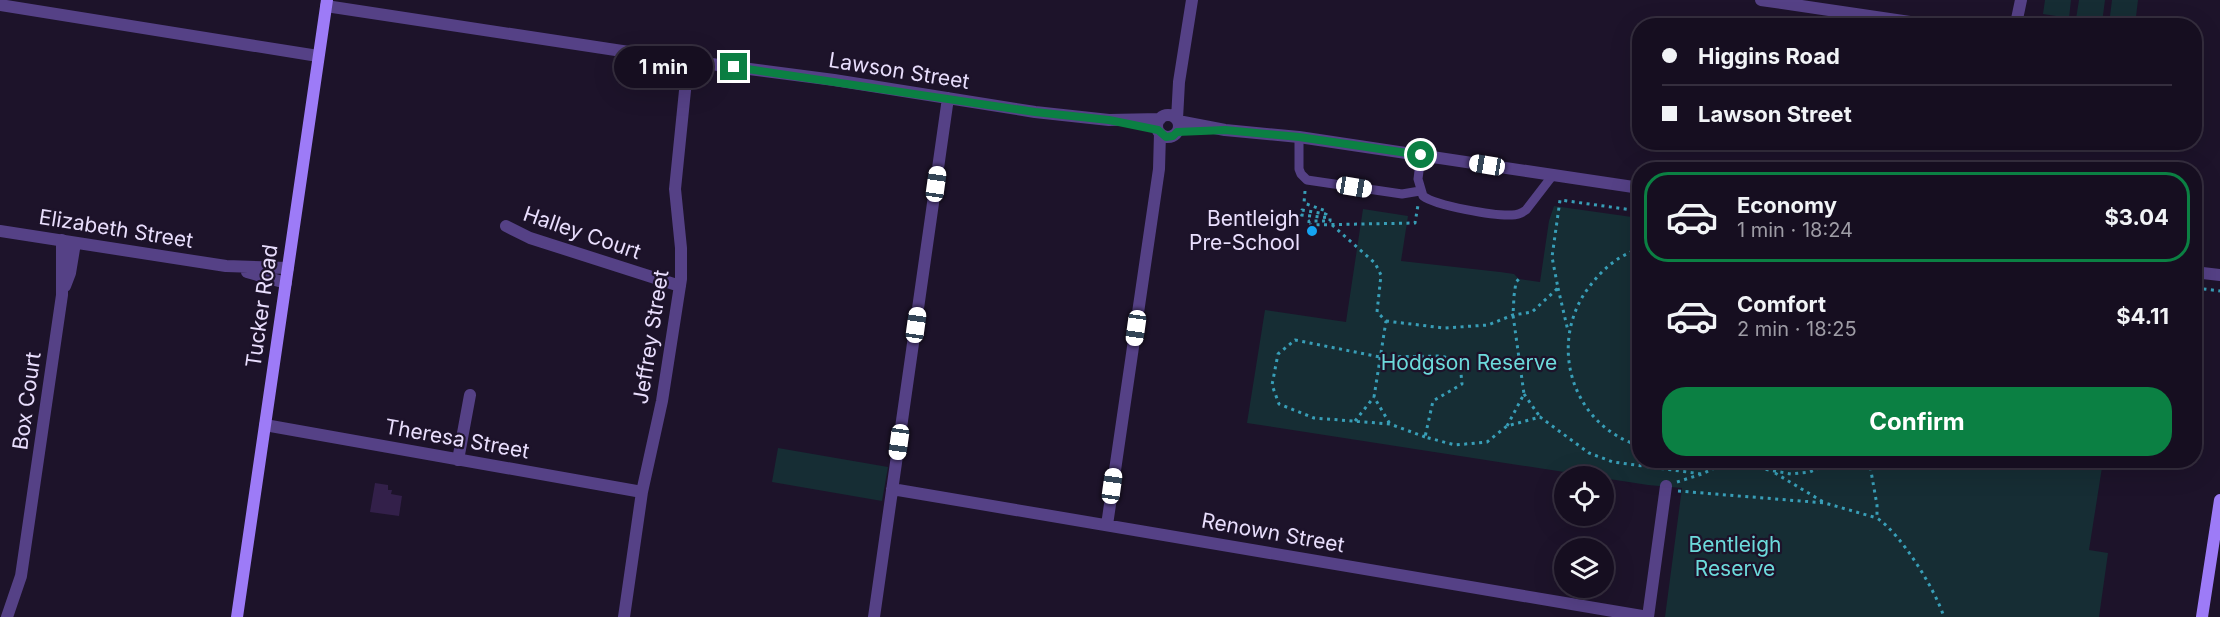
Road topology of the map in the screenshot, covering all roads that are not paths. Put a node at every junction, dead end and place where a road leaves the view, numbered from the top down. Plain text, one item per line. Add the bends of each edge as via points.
1 (1192, 0) edge
2 (1761, 0) edge
3 (2021, 0) edge
4 (327, 3) edge
5 (0, 5) edge
6 (30, 5) edge
7 (1883, 18) edge
8 (2017, 18) edge
9 (318, 56) junction
10 (688, 61) junction
11 (948, 99) junction
12 (1168, 126) junction
13 (1299, 137) junction
14 (1421, 155) junction
15 (1552, 176) junction
16 (1632, 187) edge
17 (1420, 191) junction
18 (506, 226) dead end
19 (0, 231) edge
20 (62, 240) junction
21 (75, 243) junction
22 (226, 266) junction
23 (288, 268) junction
24 (2202, 273) edge
25 (2220, 275) edge
26 (285, 283) junction
27 (680, 286) junction
28 (62, 295) junction
29 (470, 395) dead end
30 (265, 425) junction
31 (458, 460) junction
32 (1666, 486) road end
33 (892, 489) junction
34 (642, 492) junction
35 (2220, 500) edge
36 (1107, 525) junction
37 (7, 617) edge
38 (237, 617) edge
39 (624, 617) edge
40 (874, 617) edge
41 (1648, 617) edge
42 (2202, 617) edge

1 - 12 street
2 - 7 street
3 - 8 street
4 - 9 street, Tucker Road
4 - 10 street, Lawson Street
5 - 6 street
6 - 9 street
9 - 23 street, Tucker Road
10 - 11 street, Lawson Street
10 - 27 street, Jeffrey Street via 675,183 682,260
11 - 12 street, Lawson Street
11 - 33 street
12 - 13 street, Lawson Street
12 - 36 street
13 - 14 street, Lawson Street
13 - 17 lane via 1299,169 1307,180 1402,194
14 - 15 street, Lawson Street
14 - 17 lane
15 - 16 street, Lawson Street
15 - 17 lane via 1526,210 1512,215 1436,203
18 - 27 street, Halley Court via 530,238
19 - 20 street, Elizabeth Street
20 - 21 street, Elizabeth Street
20 - 28 street, Box Court
21 - 22 street, Elizabeth Street
21 - 28 street, Box Court
22 - 23 street, Elizabeth Street
22 - 26 street, Elizabeth Street
23 - 26 street, Tucker Road
24 - 25 street
26 - 30 street, Tucker Road
27 - 34 street, Jeffrey Street via 662,401
28 - 37 street, Box Court via 21,576
29 - 31 street
30 - 31 street, Theresa Street
30 - 38 street, Tucker Road
31 - 34 street, Theresa Street
32 - 41 street
33 - 36 street, Renown Street
33 - 40 street
34 - 39 street, Jeffrey Street
35 - 42 street
36 - 41 street, Renown Street

